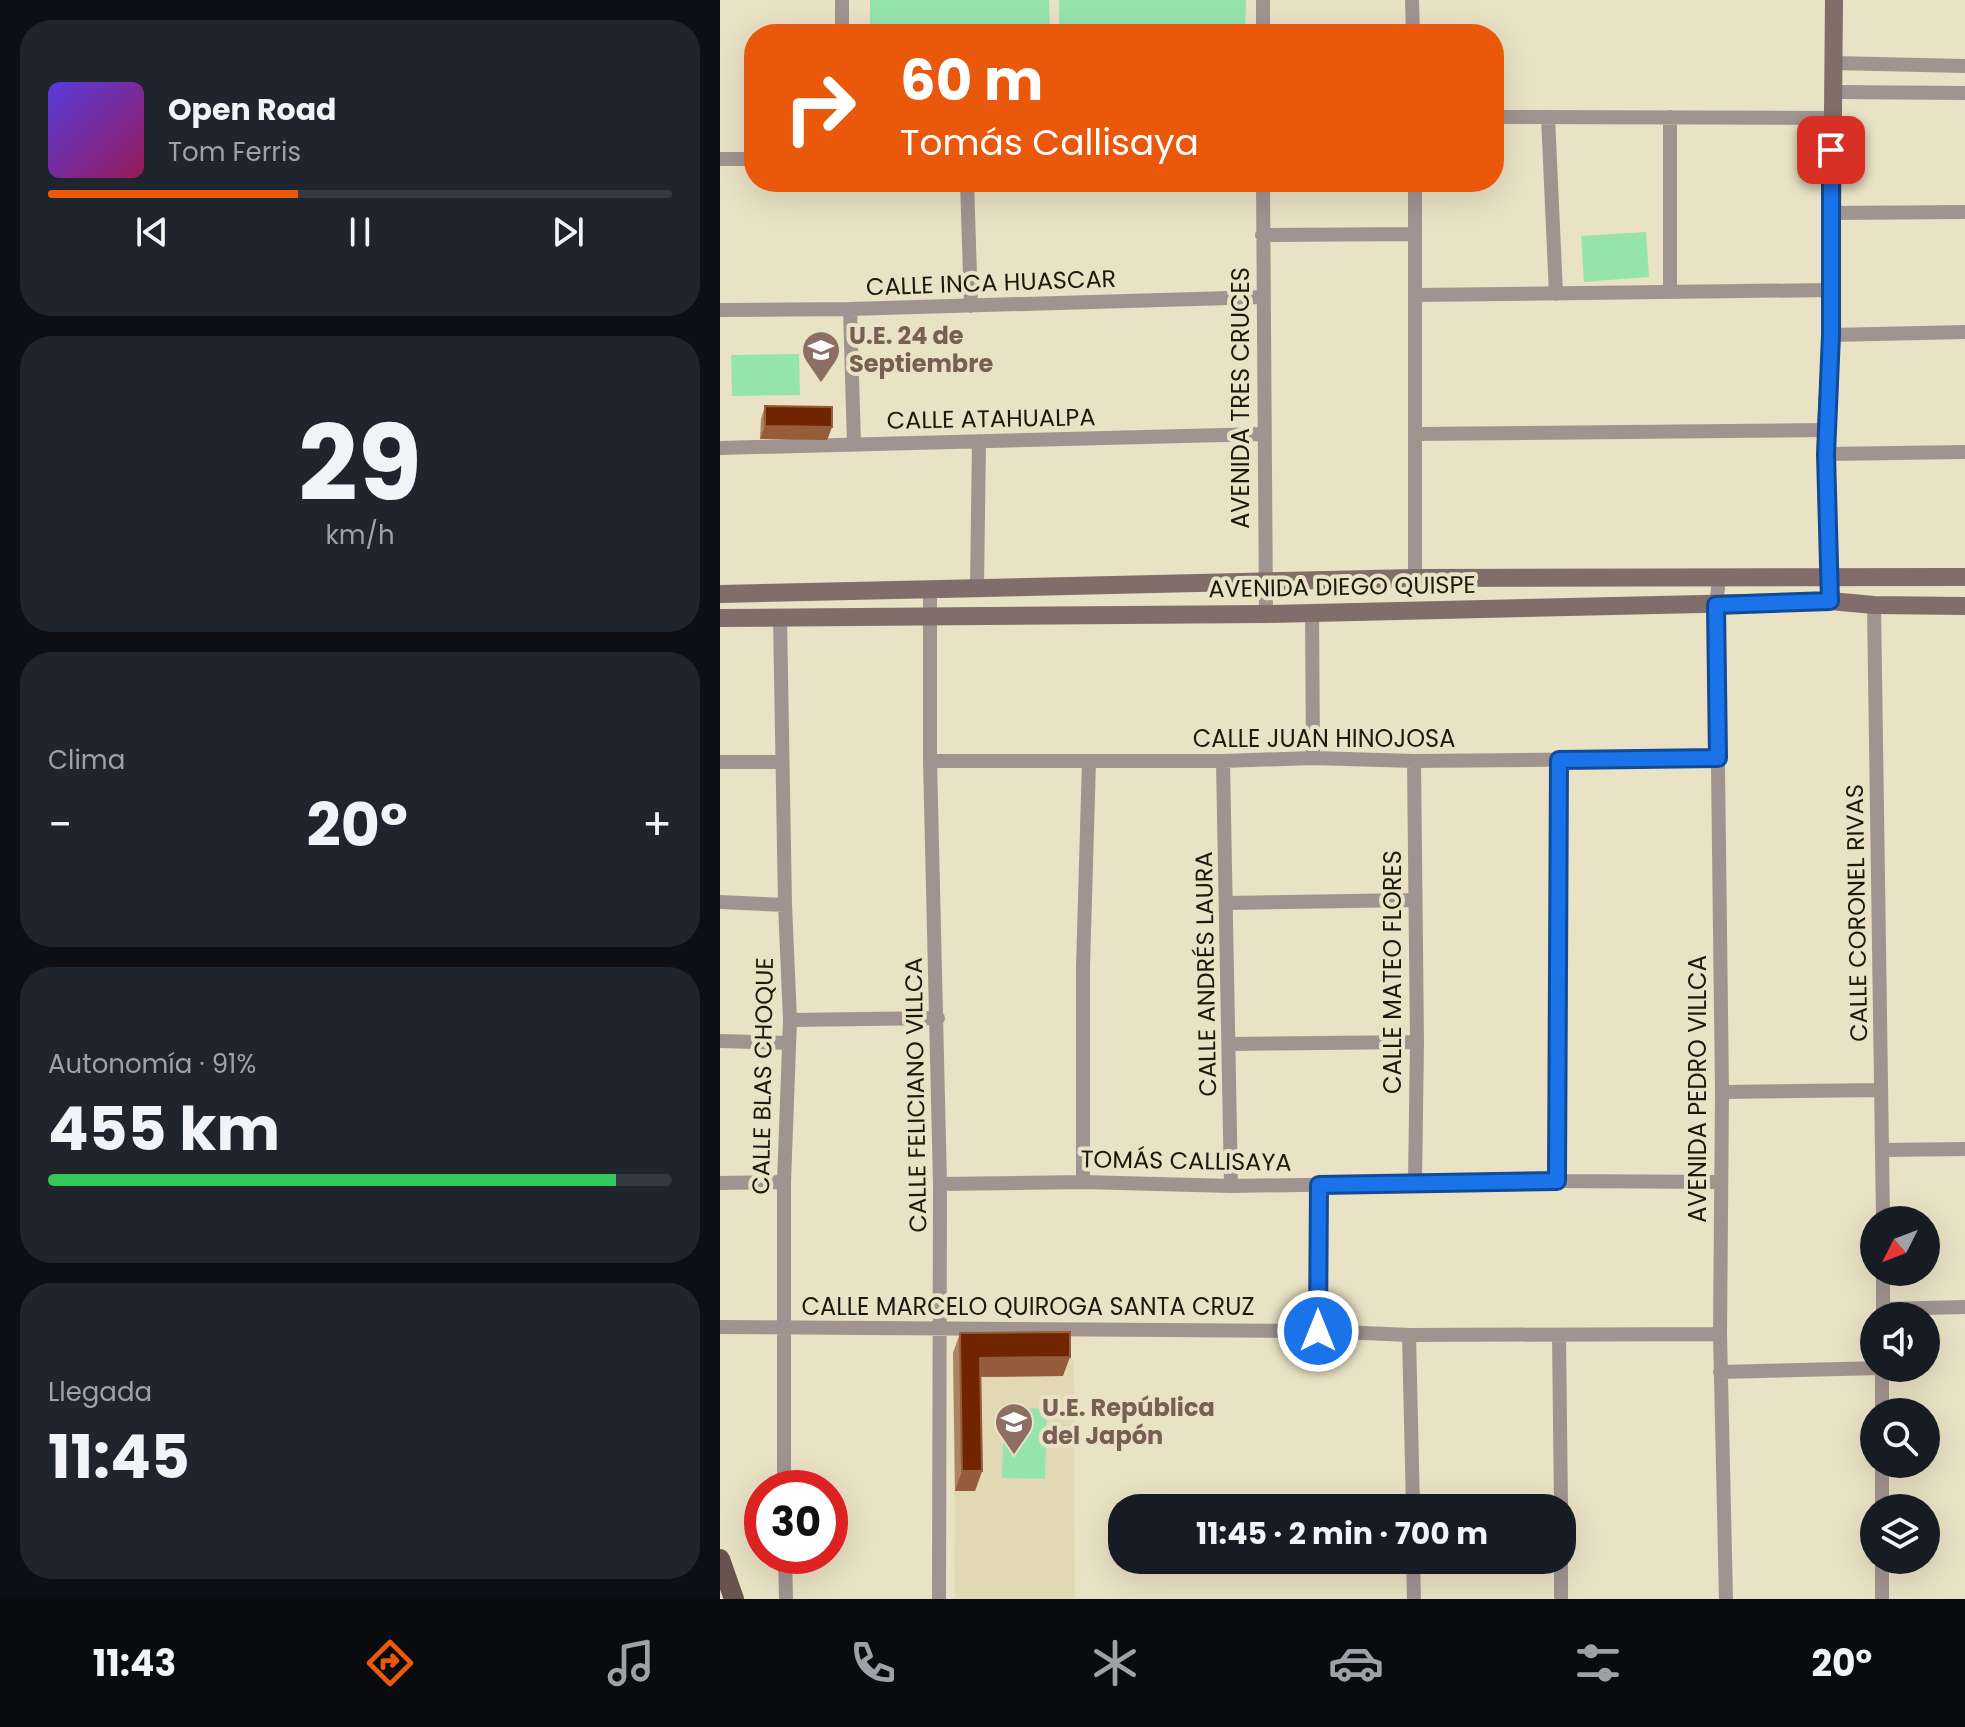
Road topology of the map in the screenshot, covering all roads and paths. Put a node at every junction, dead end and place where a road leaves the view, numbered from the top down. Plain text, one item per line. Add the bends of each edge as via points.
1 (842, 0) edge
2 (1263, 0) edge
3 (1412, 0) edge
4 (1834, 0) edge
5 (842, 24) edge
6 (1263, 24) edge
7 (1413, 24) edge
8 (1833, 63) junction
9 (1965, 66) edge
10 (1834, 92) junction
11 (1965, 93) edge
12 (1504, 117) edge
13 (1548, 117) junction
14 (1670, 117) junction
15 (1832, 118) junction
16 (720, 159) edge
17 (744, 159) edge
18 (967, 192) edge
19 (1263, 192) edge
20 (1415, 192) edge
21 (1965, 212) edge
22 (1830, 213) junction
23 (1414, 234) junction
24 (1262, 235) junction
25 (1831, 290) junction
26 (1670, 292) junction
27 (1556, 294) junction
28 (1417, 295) junction
29 (1263, 297) junction
30 (971, 306) junction
31 (850, 309) junction
32 (720, 310) edge
33 (1965, 332) edge
34 (1831, 335) junction
35 (1826, 430) junction
36 (1263, 434) junction
37 (1417, 434) junction
38 (979, 441) junction
39 (854, 444) junction
40 (720, 448) edge
41 (1965, 452) edge
42 (1826, 454) junction
43 (1965, 577) edge
44 (1415, 578) junction
45 (1829, 578) junction
46 (1719, 579) junction
47 (1265, 581) junction
48 (977, 587) junction
49 (930, 590) junction
50 (720, 594) edge
51 (1830, 601) junction
52 (1716, 605) junction
53 (1874, 605) junction
54 (1965, 606) edge
55 (1312, 611) junction
56 (1266, 614) junction
57 (930, 615) junction
58 (780, 617) junction
59 (720, 618) edge
60 (1313, 758) junction
61 (1718, 758) junction
62 (1559, 760) junction
63 (930, 761) junction
64 (1089, 761) junction
65 (1223, 761) junction
66 (1414, 761) junction
67 (720, 762) edge
68 (782, 762) junction
69 (1415, 900) junction
70 (720, 902) edge
71 (1227, 903) junction
72 (785, 905) junction
73 (938, 1018) junction
74 (790, 1020) junction
75 (720, 1041) edge
76 (1417, 1042) junction
77 (789, 1043) junction
78 (1229, 1044) junction
79 (1880, 1090) junction
80 (1722, 1092) junction
81 (1965, 1149) edge
82 (1882, 1150) junction
83 (1557, 1181) junction
84 (784, 1182) junction
85 (1083, 1182) junction
86 (1415, 1182) junction
87 (1720, 1182) junction
88 (720, 1183) edge
89 (940, 1184) junction
90 (1319, 1185) junction
91 (1231, 1186) junction
92 (1883, 1206) edge
93 (1965, 1307) edge
94 (1940, 1309) edge
95 (720, 1327) edge
96 (782, 1327) junction
97 (940, 1328) junction
98 (1318, 1331) junction
99 (1720, 1334) junction
100 (1409, 1335) junction
101 (1559, 1335) junction
102 (1860, 1369) edge
103 (1720, 1372) junction
104 (784, 1470) edge
105 (1413, 1494) edge
106 (1561, 1494) edge
107 (720, 1559) edge
108 (785, 1574) edge
109 (1413, 1574) edge
110 (1561, 1574) edge
111 (1882, 1574) edge
112 (734, 1599) edge
113 (786, 1599) edge
114 (939, 1599) edge
115 (1414, 1599) edge
116 (1561, 1599) edge
117 (1726, 1599) edge
118 (1882, 1599) edge

1 - 5 street
2 - 6 street
3 - 7 street
4 - 8 street
8 - 9 street
8 - 10 street
10 - 11 street
10 - 15 street
12 - 13 street
13 - 14 street
13 - 27 street
14 - 15 street
14 - 26 street
15 - 22 street
16 - 17 street
18 - 30 street
19 - 24 street, AVENIDA TRES CRUCES
20 - 23 street
21 - 22 street
22 - 25 street
23 - 24 street
23 - 28 street
24 - 29 street, AVENIDA TRES CRUCES
25 - 26 street
25 - 34 street
26 - 27 street
27 - 28 street
28 - 37 street
29 - 30 street, CALLE INCA HUASCAR
29 - 36 street, AVENIDA TRES CRUCES
30 - 31 street, CALLE INCA HUASCAR
31 - 32 street, CALLE INCA HUASCAR
31 - 39 street
33 - 34 street
34 - 35 street
35 - 37 street
35 - 42 street
36 - 38 street, CALLE ATAHUALPA
36 - 47 street, AVENIDA TRES CRUCES
37 - 44 street
38 - 39 street, CALLE ATAHUALPA
38 - 48 street
39 - 40 street, CALLE ATAHUALPA
41 - 42 street
42 - 45 street
43 - 45 street, AVENIDA DIEGO QUISPE
44 - 46 street, AVENIDA DIEGO QUISPE
44 - 47 street, AVENIDA DIEGO QUISPE
45 - 46 street, AVENIDA DIEGO QUISPE
45 - 51 street
46 - 52 street, AVENIDA PEDRO VILLCA
47 - 48 street, AVENIDA DIEGO QUISPE
47 - 56 street, AVENIDA TRES CRUCES
48 - 49 street, AVENIDA DIEGO QUISPE
49 - 50 street, AVENIDA DIEGO QUISPE
49 - 57 street, CALLE FELICIANO VILLCA
51 - 52 street, AVENIDA DIEGO QUISPE
51 - 53 street, AVENIDA DIEGO QUISPE
52 - 55 street, AVENIDA DIEGO QUISPE
52 - 61 street, AVENIDA PEDRO VILLCA
53 - 54 street, AVENIDA DIEGO QUISPE
53 - 79 street, CALLE CORONEL RIVAS
55 - 56 street, AVENIDA DIEGO QUISPE
55 - 60 street
56 - 57 street, AVENIDA DIEGO QUISPE
57 - 58 street, AVENIDA DIEGO QUISPE
57 - 63 street, CALLE FELICIANO VILLCA
58 - 59 street, AVENIDA DIEGO QUISPE
58 - 68 street, CALLE BLAS CHOQUE
60 - 65 street, CALLE JUAN HINOJOSA
60 - 66 street, CALLE JUAN HINOJOSA
61 - 62 street, CALLE JUAN HINOJOSA
61 - 80 street, AVENIDA PEDRO VILLCA
62 - 66 street, CALLE JUAN HINOJOSA
62 - 83 street
63 - 64 street, CALLE JUAN HINOJOSA
63 - 73 street, CALLE FELICIANO VILLCA
64 - 65 street, CALLE JUAN HINOJOSA
64 - 85 street
65 - 71 street, CALLE ANDRÉS LAURA
66 - 69 street, CALLE MATEO FLORES
67 - 68 street
68 - 72 street, CALLE BLAS CHOQUE
69 - 71 street
69 - 76 street, CALLE MATEO FLORES
70 - 72 street
71 - 78 street, CALLE ANDRÉS LAURA
72 - 74 street, CALLE BLAS CHOQUE
73 - 74 street
73 - 89 street, CALLE FELICIANO VILLCA
74 - 77 street, CALLE BLAS CHOQUE
75 - 77 street
76 - 78 street
76 - 86 street, CALLE MATEO FLORES
77 - 84 street, CALLE BLAS CHOQUE
78 - 91 street, CALLE ANDRÉS LAURA
79 - 80 street
79 - 82 street, CALLE CORONEL RIVAS
80 - 87 street, AVENIDA PEDRO VILLCA
81 - 82 street
82 - 92 street, CALLE CORONEL RIVAS
83 - 86 street, TOMÁS CALLISAYA
83 - 87 street, TOMÁS CALLISAYA
84 - 88 street
84 - 96 street, CALLE BLAS CHOQUE
85 - 89 street, TOMÁS CALLISAYA
85 - 91 street, TOMÁS CALLISAYA
86 - 90 street, TOMÁS CALLISAYA
87 - 99 street, AVENIDA PEDRO VILLCA
89 - 97 street, CALLE FELICIANO VILLCA
90 - 91 street, TOMÁS CALLISAYA
90 - 98 street
93 - 94 street
95 - 96 street, CALLE MARCELO QUIROGA SANTA CRUZ
96 - 97 street, CALLE MARCELO QUIROGA SANTA CRUZ
96 - 104 street, CALLE BLAS CHOQUE
97 - 98 street, CALLE MARCELO QUIROGA SANTA CRUZ
97 - 114 street, CALLE FELICIANO VILLCA
98 - 100 street, CALLE MARCELO QUIROGA SANTA CRUZ
99 - 101 street, CALLE MARCELO QUIROGA SANTA CRUZ
99 - 103 street, AVENIDA PEDRO VILLCA
100 - 101 street, CALLE MARCELO QUIROGA SANTA CRUZ
100 - 105 street
101 - 106 street
102 - 103 street
103 - 117 street, AVENIDA PEDRO VILLCA
107 - 112 main road
108 - 113 street
109 - 115 street
110 - 116 street
111 - 118 street

